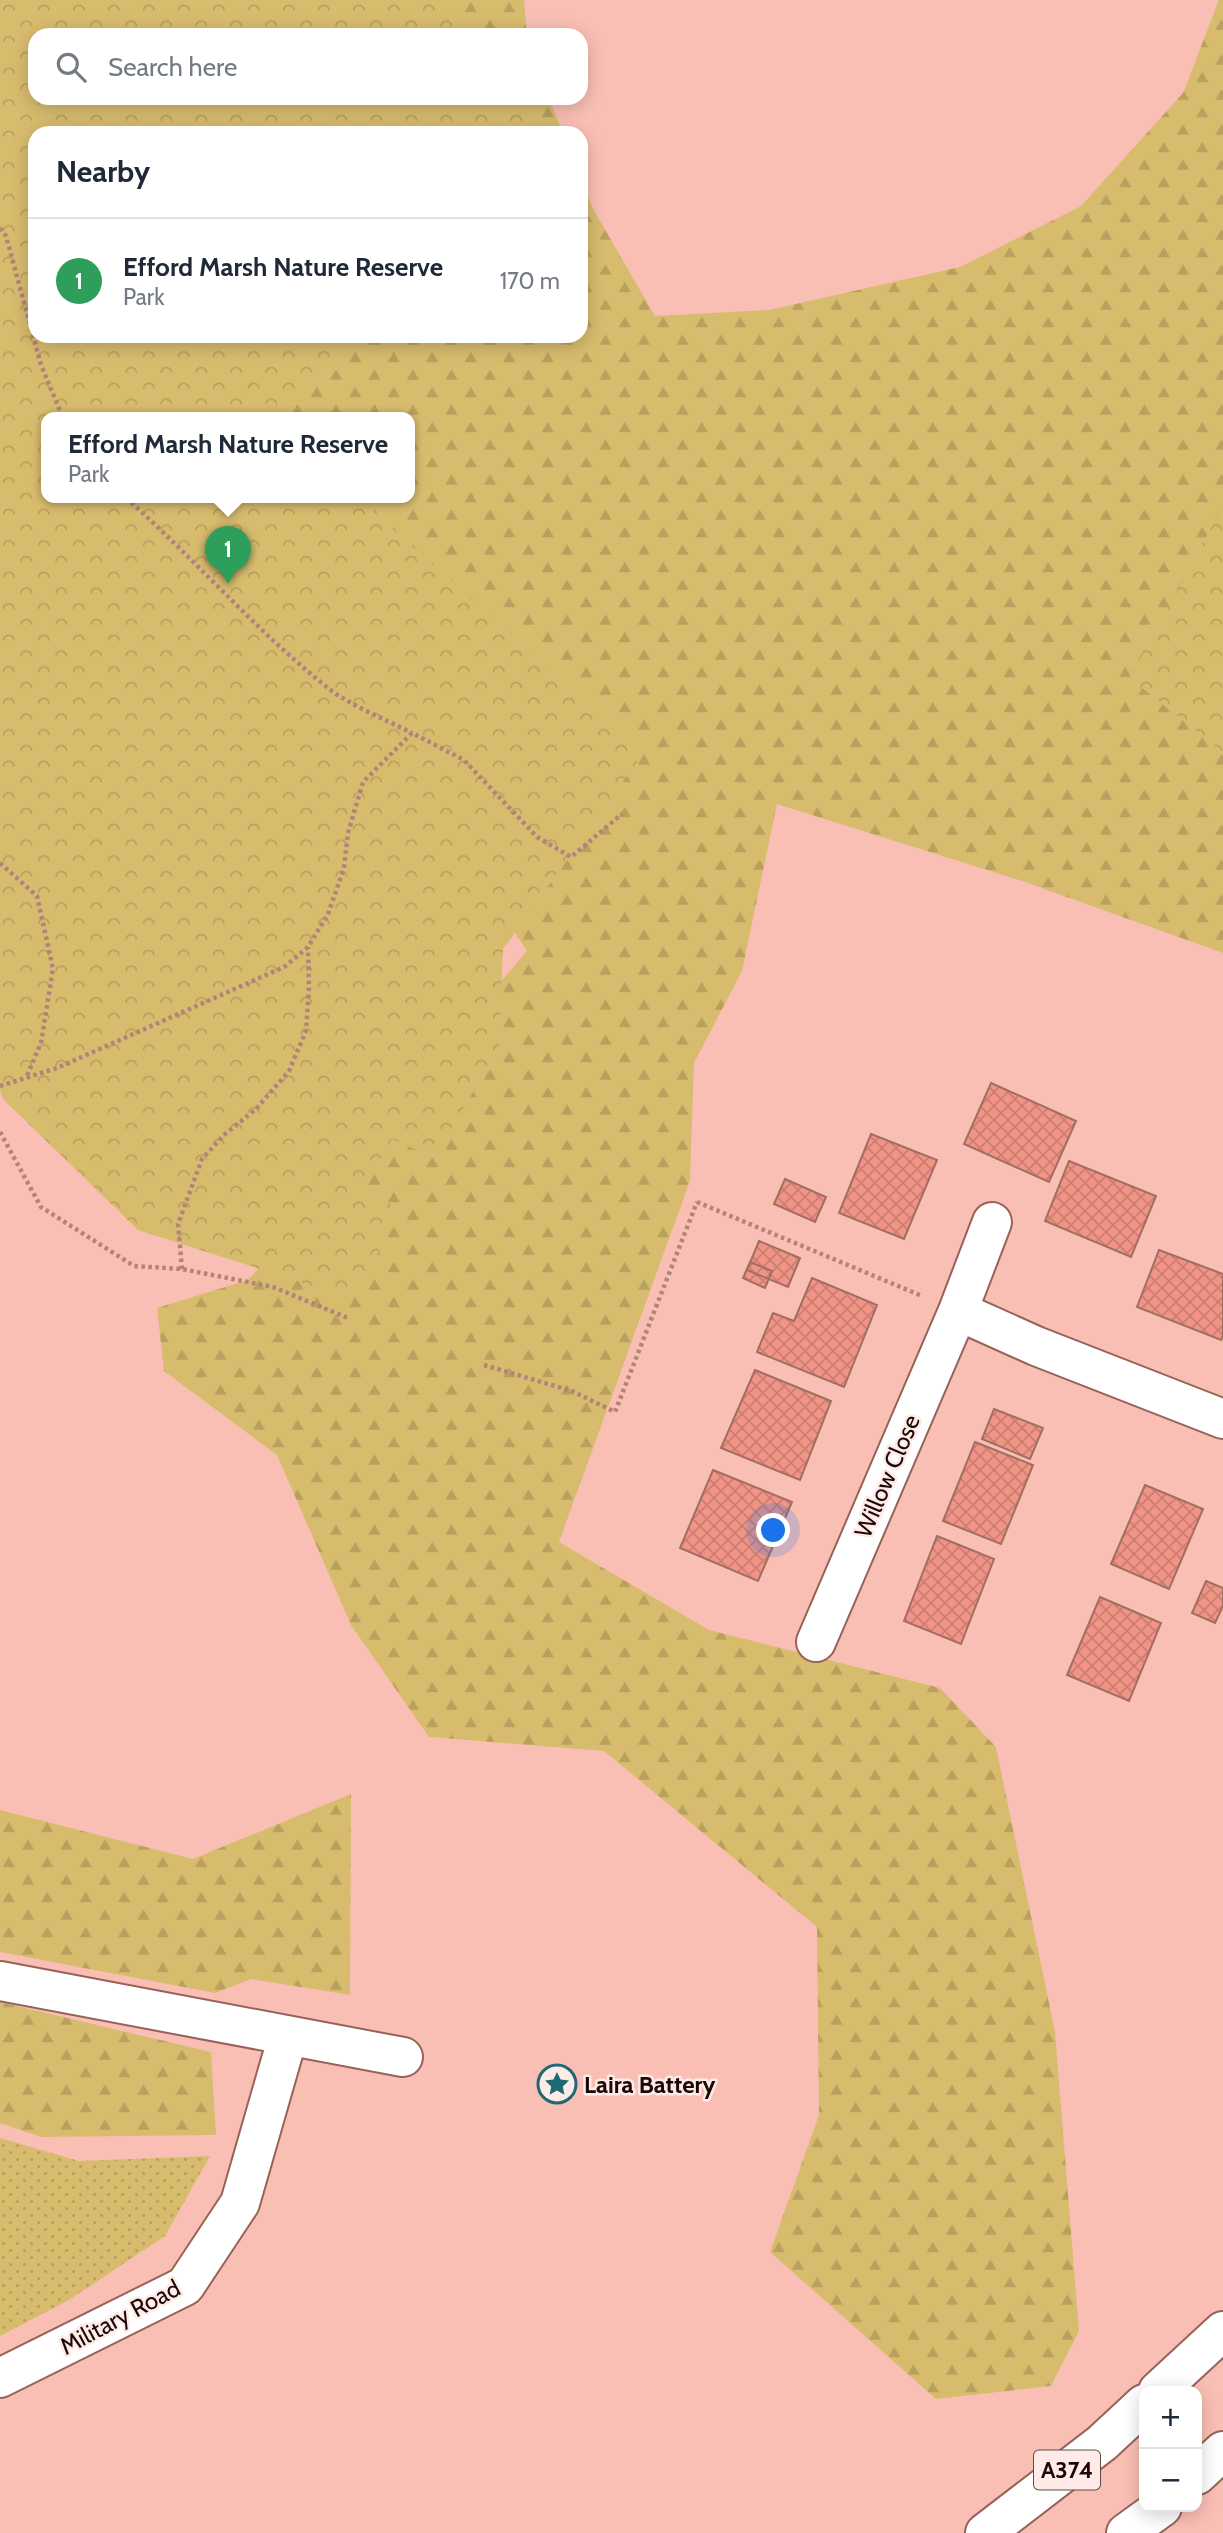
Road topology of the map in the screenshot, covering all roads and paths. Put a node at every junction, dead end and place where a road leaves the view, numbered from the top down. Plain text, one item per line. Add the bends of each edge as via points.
1 (0, 228) edge
2 (28, 317) edge
3 (35, 343) edge
4 (61, 412) edge
5 (132, 503) edge
6 (412, 733) junction
7 (622, 814) dead end
8 (0, 863) edge
9 (309, 947) junction
10 (26, 1078) junction
11 (0, 1086) edge
12 (0, 1132) edge
13 (992, 1222) dead end
14 (182, 1269) junction
15 (958, 1311) junction
16 (348, 1318) dead end
17 (484, 1365) dead end
18 (1223, 1419) edge
19 (816, 1642) dead end
20 (0, 1981) edge
21 (288, 2036) junction
22 (403, 2057) dead end
23 (1223, 2331) edge
24 (0, 2378) edge
25 (1163, 2386) edge
26 (1139, 2409) edge
27 (1223, 2451) edge
28 (1202, 2470) edge
29 (1155, 2512) edge
30 (985, 2533) edge
31 (1126, 2533) edge

1 - 2 path
3 - 4 path
5 - 6 path via 330,690
6 - 7 path via 464,760 537,837 571,857
6 - 9 path via 363,782 348,833 344,868 328,914
8 - 10 path via 37,896 52,970 41,1043
9 - 10 path via 284,967
9 - 14 path via 306,1031 289,1072 202,1159 178,1224
10 - 11 path
12 - 14 path via 41,1207 134,1266
13 - 15 street, Willow Close
14 - 16 path via 273,1287
15 - 17 path via 697,1202 615,1412 572,1391
15 - 18 street
15 - 19 street, Willow Close
20 - 21 street
21 - 22 street
21 - 24 street, Military Road via 240,2203 185,2286
23 - 25 street
26 - 30 street, A374
27 - 28 street
29 - 31 street

